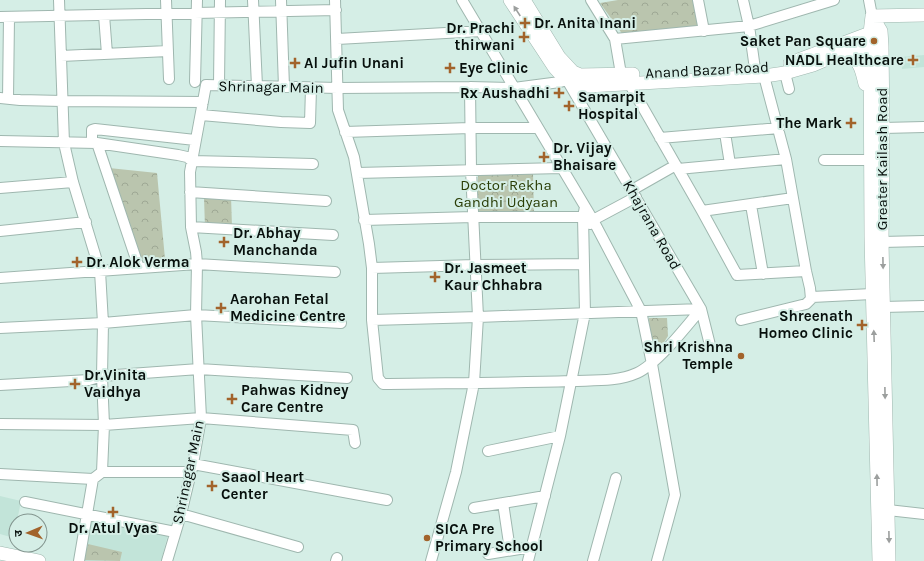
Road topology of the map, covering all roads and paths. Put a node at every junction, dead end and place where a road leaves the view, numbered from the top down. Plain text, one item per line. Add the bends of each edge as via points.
1 (59, 0) edge
2 (166, 0) edge
3 (197, 0) edge
4 (220, 0) edge
5 (253, 0) edge
6 (281, 0) edge
7 (462, 0) edge
8 (510, 0) edge
9 (524, 0) edge
10 (591, 0) edge
11 (698, 0) edge
12 (743, 0) edge
13 (834, 0) edge
14 (818, 2) edge
15 (335, 5) edge
16 (871, 6) edge
17 (254, 11) junction
18 (281, 11) junction
19 (221, 12) junction
20 (197, 13) junction
21 (167, 14) junction
22 (104, 15) junction
23 (924, 15) edge
24 (59, 16) junction
25 (5, 17) edge
26 (749, 26) junction
27 (482, 31) junction
28 (704, 31) junction
29 (875, 32) junction
30 (337, 39) junction
31 (616, 39) junction
32 (876, 47) junction
33 (168, 51) junction
34 (107, 54) junction
35 (844, 54) junction
36 (61, 56) junction
37 (556, 62) junction
38 (760, 73) junction
39 (785, 73) junction
40 (571, 76) junction
41 (169, 78) dead end
42 (625, 79) junction
43 (195, 82) dead end
44 (219, 85) junction
45 (257, 86) junction
46 (284, 87) junction
47 (470, 87) junction
48 (311, 88) junction
49 (338, 88) junction
50 (514, 88) junction
51 (789, 89) dead end
52 (4, 98) edge
53 (62, 101) junction
54 (204, 102) junction
55 (870, 102) junction
56 (201, 115) junction
57 (924, 127) edge
58 (470, 128) junction
59 (538, 128) junction
60 (779, 128) junction
61 (883, 128) junction
62 (345, 132) junction
63 (725, 133) junction
64 (660, 138) junction
65 (195, 140) junction
66 (0, 141) edge
67 (64, 143) junction
68 (95, 143) junction
69 (786, 158) junction
70 (824, 160) dead end
71 (870, 160) junction
72 (192, 161) junction
73 (313, 164) dead end
74 (730, 164) junction
75 (677, 167) junction
76 (562, 168) junction
77 (471, 170) junction
78 (357, 173) junction
79 (73, 182) junction
80 (0, 188) edge
81 (190, 192) junction
82 (634, 194) junction
83 (793, 198) junction
84 (326, 201) dead end
85 (751, 204) junction
86 (702, 211) junction
87 (587, 215) junction
88 (472, 217) junction
89 (364, 220) junction
90 (86, 222) junction
91 (191, 227) junction
92 (0, 232) edge
93 (333, 235) dead end
94 (924, 241) edge
95 (882, 242) junction
96 (197, 264) junction
97 (584, 264) junction
98 (475, 265) junction
99 (138, 268) junction
100 (372, 268) junction
101 (806, 270) junction
102 (100, 271) junction
103 (335, 272) dead end
104 (763, 274) junction
105 (0, 278) edge
106 (872, 294) junction
107 (812, 297) junction
108 (924, 306) edge
109 (884, 307) junction
110 (700, 309) junction
111 (641, 311) junction
112 (585, 313) junction
113 (196, 315) junction
114 (478, 317) junction
115 (372, 320) junction
116 (741, 320) dead end
117 (103, 323) junction
118 (341, 323) dead end
119 (0, 328) edge
120 (710, 345) dead end
121 (652, 364) junction
122 (199, 370) junction
123 (102, 376) junction
124 (347, 378) dead end
125 (571, 381) junction
126 (474, 383) junction
127 (0, 385) edge
128 (201, 418) junction
129 (0, 424) edge
130 (104, 425) junction
131 (560, 436) junction
132 (355, 443) dead end
133 (488, 451) dead end
134 (192, 468) junction
135 (102, 472) junction
136 (0, 474) edge
137 (616, 478) dead end
138 (93, 479) junction
139 (545, 496) junction
140 (387, 500) dead end
141 (25, 502) dead end
142 (503, 503) junction
143 (474, 508) dead end
144 (888, 510) junction
145 (88, 513) junction
146 (181, 514) junction
147 (924, 514) edge
148 (175, 532) junction
149 (298, 547) dead end
150 (532, 547) junction
151 (510, 550) junction
152 (0, 553) edge
153 (488, 554) dead end
154 (39, 561) edge
155 (79, 561) edge
156 (167, 561) edge
157 (431, 561) edge
158 (528, 561) edge
159 (593, 561) edge
160 (657, 561) edge
161 (879, 561) edge
162 (889, 561) edge

1 - 24 street
2 - 21 street
3 - 20 street
4 - 19 street
5 - 17 street
6 - 18 street
7 - 27 street
37 -> 8 main road
9 - 37 main road
10 - 31 street
11 - 28 street
12 - 26 street
13 - 14 street
14 - 26 street
15 - 18 street
15 - 30 street
16 - 23 main road
16 - 29 main road, Greater Kailash Road
17 - 18 street
17 - 19 street
17 - 45 street
18 - 46 street
19 - 20 street
19 - 44 street
20 - 21 street
20 - 43 street
21 - 22 street
21 - 33 street
22 - 24 street
22 - 34 street
24 - 25 street
24 - 36 street
25 - 52 street
26 - 28 street
26 - 38 street
27 - 30 street
27 - 50 street
28 - 31 street
29 - 32 main road, Greater Kailash Road
29 - 38 main road, Anand Bazar Road
30 - 49 street
31 - 42 street
32 - 35 main road, Anand Bazar Road
32 - 55 main road, Greater Kailash Road
32 - 61 main road, Greater Kailash Road
33 - 34 street
33 - 41 street
34 - 36 street
35 - 39 main road, Anand Bazar Road
35 - 55 main road via 854,58 861,67
36 - 53 street
37 - 40 main road, Anand Bazar Road
38 - 39 main road, Anand Bazar Road
38 - 42 main road, Anand Bazar Road
38 - 60 street
39 - 51 street
40 - 42 main road, Anand Bazar Road via 579,84 588,86
40 - 50 street, Shrinagar Main via 560,82
40 - 82 street, Khajrana Road
42 - 64 street
44 - 45 street, Shrinagar Main
44 - 54 street, Shrinagar Main via 206,85
45 - 46 street, Shrinagar Main
46 - 48 street, Shrinagar Main
47 - 49 street, Shrinagar Main
47 - 50 street, Shrinagar Main
47 - 58 street
48 - 49 street, Shrinagar Main
48 - 56 street via 310,123
49 - 62 street via 338,110
50 - 59 street
52 - 53 street
53 - 54 street
53 - 67 street
54 - 56 street, Shrinagar Main
55 - 71 main road, Greater Kailash Road
56 - 65 street, Shrinagar Main
57 - 61 street
58 - 59 street
58 - 62 street
58 - 77 street
59 - 76 street
60 - 63 street
60 - 69 street
61 - 95 main road, Greater Kailash Road
62 - 78 street
63 - 64 street
63 - 74 street
64 - 75 street
65 - 68 street via 95,129 92,130
65 - 72 street, Shrinagar Main
66 - 67 street
67 - 68 street
67 - 79 street
68 - 72 street via 178,155
68 - 99 street
69 - 74 street
69 - 83 street
70 - 71 street
71 - 106 main road, Greater Kailash Road
72 - 73 street
72 - 81 street, Shrinagar Main
74 - 75 street
75 - 82 street
75 - 86 street
76 - 77 street
76 - 87 street
77 - 78 street
77 - 88 street
78 - 89 street
79 - 80 street
79 - 90 street
81 - 84 street
81 - 91 street, Shrinagar Main
82 - 87 street
82 - 110 street, Khajrana Road
83 - 85 street
83 - 101 street
85 - 86 street
85 - 104 street
86 - 104 street via 737,275
87 - 88 street
87 - 97 street via 584,229
87 - 111 street
88 - 89 street
88 - 98 street
89 - 100 street
90 - 92 street
90 - 102 street
91 - 93 street
91 - 96 street, Shrinagar Main
94 - 95 street
95 -> 109 main road, Greater Kailash Road
96 - 99 street
96 - 103 street
96 - 113 street, Shrinagar Main
97 - 98 street
97 - 112 street
98 - 100 street
98 - 114 street
99 - 102 street
100 - 115 street
101 - 104 street
101 - 107 street
102 - 105 street
102 - 117 street
106 - 107 street
161 -> 106 main road, Greater Kailash Road
107 - 116 street via 806,304
108 - 109 street
109 -> 144 main road, Greater Kailash Road
110 - 111 street
110 - 120 street, Khajrana Road
110 - 121 street
111 - 112 street
111 - 121 street
112 - 114 street
112 - 125 street
113 - 117 street
113 - 118 street
113 - 122 street, Shrinagar Main
114 - 115 street
114 - 126 street
115 - 126 street via 378,378 383,384
117 - 119 street
117 - 123 street
121 - 125 street via 628,377
121 - 160 street via 675,495
122 - 123 street
122 - 124 street
122 - 128 street, Shrinagar Main
123 - 127 street via 89,380
123 - 130 street
125 - 126 street
125 - 131 street
126 - 157 street via 456,472
128 - 130 street
128 - 132 street via 353,430
128 - 134 street, Shrinagar Main
129 - 130 street
130 - 135 street
131 - 133 street
131 - 139 street
134 - 135 street
134 - 140 street
134 - 146 street, Shrinagar Main
135 - 138 street
136 - 138 street
137 - 159 street
138 - 145 street
139 - 142 street
139 - 150 street
141 - 145 street
142 - 143 street
142 - 151 street
144 - 147 street
144 -> 162 main road, Greater Kailash Road
145 - 148 street
145 - 155 street
146 - 148 street, Shrinagar Main
146 - 149 street
148 - 156 street, Shrinagar Main
150 - 151 street
150 - 158 street
151 - 153 street
152 - 154 main road

